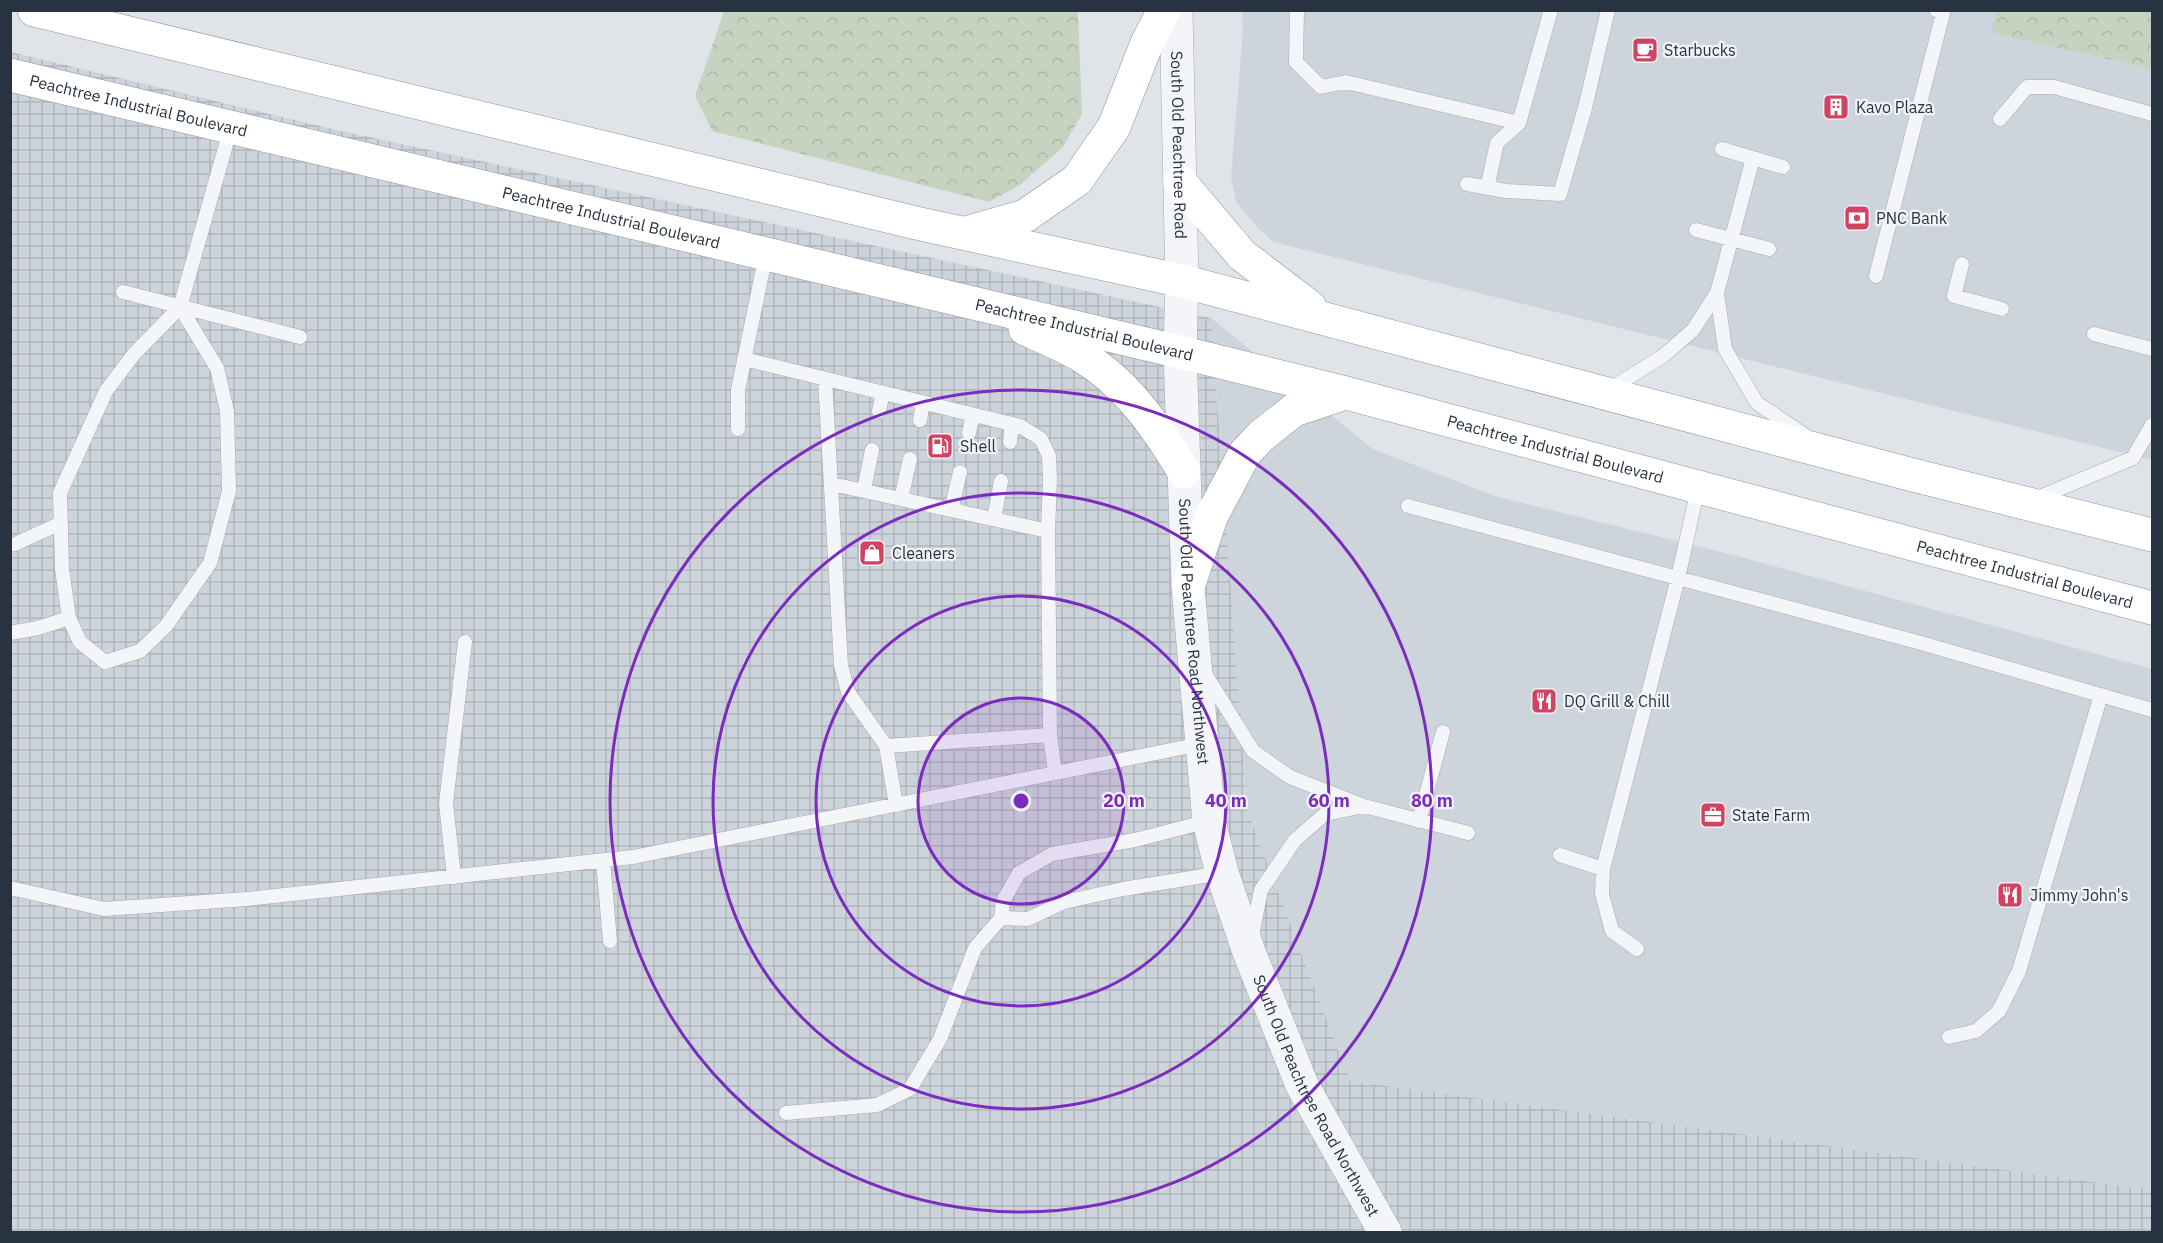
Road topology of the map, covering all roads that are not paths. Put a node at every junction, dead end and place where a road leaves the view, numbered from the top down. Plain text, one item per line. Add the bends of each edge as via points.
1 (34, 10) edge
2 (1164, 10) edge
3 (1176, 10) edge
4 (1297, 10) edge
5 (1551, 10) edge
6 (1608, 10) edge
7 (1936, 10) edge
8 (10, 75) edge
9 (2152, 114) edge
10 (2000, 119) dead end
11 (1519, 123) junction
12 (231, 127) junction
13 (1722, 149) dead end
14 (1753, 158) junction
15 (1783, 167) dead end
16 (1180, 182) junction
17 (1467, 184) dead end
18 (1488, 188) junction
19 (1696, 230) dead end
20 (964, 234) junction
21 (1730, 239) junction
22 (1769, 249) dead end
23 (767, 253) junction
24 (1962, 264) dead end
25 (1876, 276) dead end
26 (1182, 280) junction
27 (123, 292) dead end
28 (1717, 293) junction
29 (979, 303) junction
30 (180, 307) junction
31 (2002, 309) dead end
32 (1347, 324) junction
33 (2094, 334) dead end
34 (300, 337) dead end
35 (2152, 349) edge
36 (1180, 352) junction
37 (744, 360) junction
38 (825, 379) junction
39 (883, 393) junction
40 (1346, 393) junction
41 (1605, 393) junction
42 (923, 403) junction
43 (879, 411) dead end
44 (973, 415) junction
45 (920, 420) dead end
46 (1012, 424) junction
47 (2152, 425) edge
48 (738, 429) dead end
49 (969, 433) dead end
50 (1010, 442) dead end
51 (872, 450) dead end
52 (1831, 453) junction
53 (910, 459) dead end
54 (960, 472) dead end
55 (1184, 472) junction
56 (1001, 482) dead end
57 (832, 484) junction
58 (1698, 488) junction
59 (864, 490) junction
60 (901, 499) junction
61 (2026, 503) junction
62 (1408, 506) dead end
63 (951, 510) junction
64 (994, 519) junction
65 (61, 523) junction
66 (1047, 531) junction
67 (2152, 535) edge
68 (10, 544) edge
69 (1678, 578) junction
70 (1188, 587) junction
71 (2152, 608) edge
72 (69, 618) junction
73 (10, 633) edge
74 (465, 642) dead end
75 (1194, 655) junction
76 (2101, 695) junction
77 (2152, 710) edge
78 (1443, 732) dead end
79 (1050, 735) junction
80 (1201, 744) junction
81 (886, 746) junction
82 (1055, 773) junction
83 (896, 805) junction
84 (1364, 806) junction
85 (1209, 821) junction
86 (1419, 821) junction
87 (1468, 833) dead end
88 (1560, 855) dead end
89 (603, 861) junction
90 (1603, 869) junction
91 (1222, 873) junction
92 (454, 877) junction
93 (10, 888) edge
94 (1001, 918) junction
95 (610, 941) dead end
96 (1637, 949) dead end
97 (1249, 952) junction
98 (1949, 1037) dead end
99 (786, 1113) dead end
100 (1385, 1233) edge

1 - 20 highway
2 - 20 highway via 1114,127 1077,180 1025,216
3 - 16 street, South Old Peachtree Road
4 - 11 lane via 1296,62 1321,87 1346,82
5 - 11 lane
6 - 18 lane via 1560,194
7 - 25 lane via 1943,13
8 - 12 highway, Peachtree Industrial Boulevard
9 - 10 lane via 2054,87 2027,87
11 - 18 lane via 1497,143
12 - 23 highway, Peachtree Industrial Boulevard
12 - 30 lane
13 - 14 lane
14 - 15 lane
14 - 21 lane
16 - 26 street, South Old Peachtree Road
16 - 32 highway via 1242,255 1304,304
17 - 18 lane
19 - 21 lane
20 - 26 highway
21 - 22 lane
21 - 28 lane
23 - 29 highway, Peachtree Industrial Boulevard
23 - 37 lane
24 - 31 lane via 1954,296
26 - 32 highway
26 - 36 street, South Old Peachtree Road Northwest
27 - 30 lane
28 - 41 lane via 1693,330 1663,356
28 - 52 lane via 1725,349 1758,403
29 - 36 highway, Peachtree Industrial Boulevard
29 - 55 highway via 990,312 1081,355 1119,383 1159,430
30 - 34 lane
30 - 65 lane via 134,354 106,391 60,493
30 - 72 lane via 217,368 227,411 229,491 210,563 166,626 140,651 105,662 80,642
32 - 41 highway
33 - 35 lane
36 - 40 highway, Peachtree Industrial Boulevard
36 - 55 street, South Old Peachtree Road Northwest
37 - 38 lane
37 - 48 lane via 738,390
38 - 39 lane
38 - 57 lane
39 - 42 lane
39 - 43 lane
40 - 58 highway, Peachtree Industrial Boulevard
40 - 70 highway via 1293,410 1245,453 1211,517
41 - 52 highway
42 - 44 lane
42 - 45 lane
44 - 46 lane
44 - 49 lane
46 - 50 lane
46 - 66 lane via 1041,439 1049,456
47 - 61 lane via 2133,458
51 - 59 lane
52 - 61 highway
53 - 60 lane
54 - 63 lane
55 - 70 street, South Old Peachtree Road Northwest
56 - 64 lane
57 - 59 lane
57 - 81 lane via 842,665 848,692
58 - 69 lane
58 - 71 highway, Peachtree Industrial Boulevard
59 - 60 lane
60 - 63 lane
61 - 67 highway
62 - 69 lane
63 - 64 lane
64 - 66 lane
65 - 68 lane
65 - 72 lane
66 - 79 lane
69 - 76 lane
69 - 90 lane
70 - 75 street, South Old Peachtree Road Northwest
72 - 73 lane
74 - 92 lane via 446,803
75 - 80 street, South Old Peachtree Road Northwest
75 - 84 lane via 1254,751 1290,777
76 - 77 lane
76 - 98 lane via 2019,971 1999,1011 1976,1031
78 - 86 lane
79 - 81 lane
79 - 82 lane
80 - 82 lane
80 - 85 street, South Old Peachtree Road Northwest
81 - 83 lane
82 - 83 lane
83 - 89 lane
84 - 86 lane
84 - 97 lane via 1325,814 1295,840 1261,890
85 - 91 street, South Old Peachtree Road Northwest
85 - 94 lane via 1135,840 1052,854 1019,873 1003,901
86 - 87 lane
88 - 90 lane
89 - 92 lane
89 - 95 lane
90 - 96 lane via 1602,894 1612,931
91 - 94 lane via 1123,888 1064,902 1028,919
91 - 97 street, South Old Peachtree Road Northwest
92 - 93 lane via 247,899 104,909
94 - 99 lane via 975,948 939,1039 910,1089 877,1105
97 - 100 street, South Old Peachtree Road Northwest via 1302,1085

